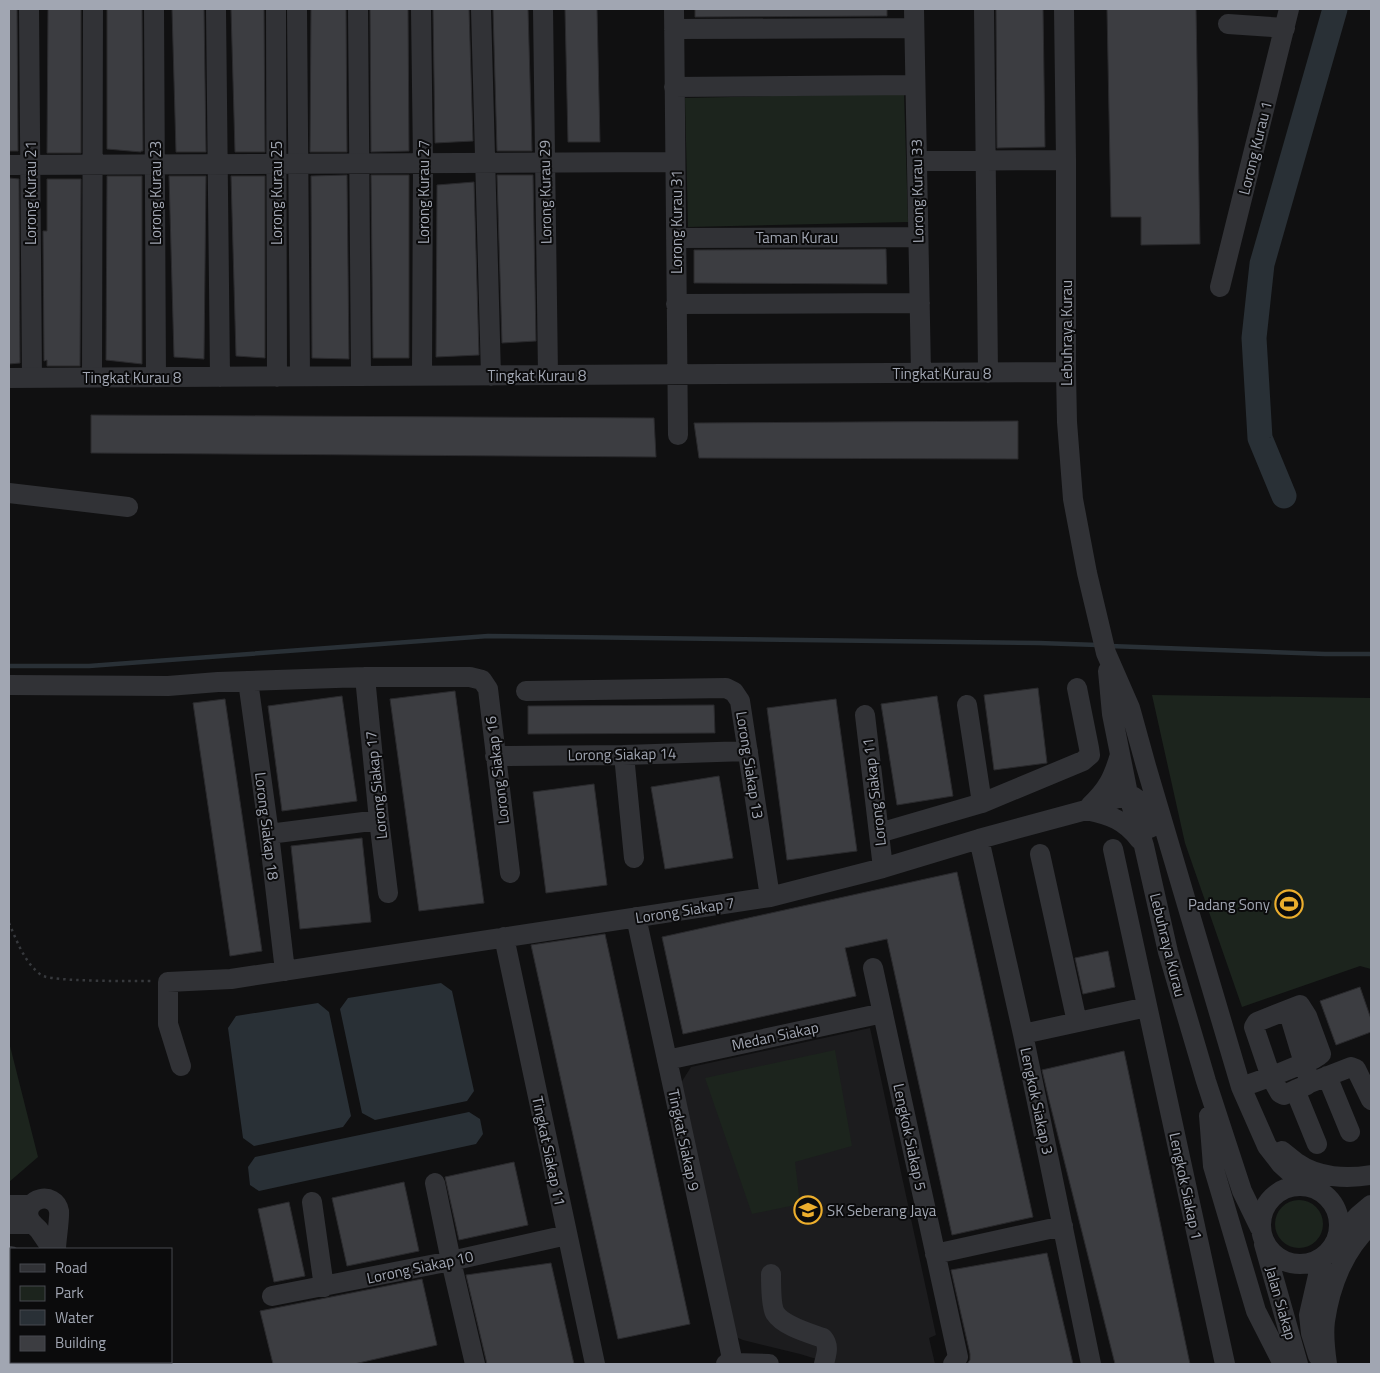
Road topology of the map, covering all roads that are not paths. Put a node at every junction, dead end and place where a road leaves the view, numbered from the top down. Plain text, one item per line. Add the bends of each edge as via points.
1 (29, 9) edge
2 (92, 9) edge
3 (154, 9) edge
4 (216, 9) edge
5 (276, 9) edge
6 (296, 9) edge
7 (358, 9) edge
8 (421, 9) edge
9 (481, 9) edge
10 (543, 9) edge
11 (674, 9) edge
12 (984, 9) edge
13 (1064, 9) edge
14 (1290, 9) edge
15 (914, 18) edge
16 (1228, 24) dead end
17 (1285, 28) junction
18 (674, 29) junction
19 (915, 85) junction
20 (674, 87) junction
21 (1066, 160) junction
22 (917, 161) junction
23 (985, 161) junction
24 (545, 162) junction
25 (675, 162) junction
26 (359, 163) junction
27 (423, 163) junction
28 (484, 163) junction
29 (92, 164) junction
30 (155, 164) junction
31 (218, 164) junction
32 (276, 164) junction
33 (298, 164) junction
34 (9, 165) edge
35 (29, 165) junction
36 (918, 237) junction
37 (676, 238) junction
38 (1220, 287) dead end
39 (920, 303) junction
40 (676, 304) junction
41 (1066, 372) junction
42 (988, 373) junction
43 (921, 374) junction
44 (548, 375) junction
45 (677, 375) junction
46 (300, 376) junction
47 (361, 376) junction
48 (422, 376) junction
49 (491, 376) junction
50 (156, 377) junction
51 (220, 377) junction
52 (277, 377) junction
53 (9, 378) edge
54 (32, 378) junction
55 (92, 378) junction
56 (678, 435) dead end
57 (9, 493) edge
58 (128, 507) dead end
59 (1106, 654) junction
60 (365, 678) junction
61 (248, 681) junction
62 (9, 685) edge
63 (1078, 688) dead end
64 (526, 691) dead end
65 (967, 704) dead end
66 (865, 715) dead end
67 (748, 751) junction
68 (624, 755) junction
69 (1120, 755) junction
70 (495, 756) junction
71 (1128, 794) junction
72 (982, 803) junction
73 (1086, 810) junction
74 (378, 820) junction
75 (269, 834) junction
76 (879, 834) junction
77 (978, 839) junction
78 (1144, 846) junction
79 (1113, 849) dead end
80 (1040, 854) dead end
81 (634, 858) dead end
82 (883, 868) junction
83 (510, 873) dead end
84 (1180, 880) junction
85 (388, 893) dead end
86 (770, 897) junction
87 (636, 918) junction
88 (504, 938) junction
89 (1199, 944) junction
90 (1168, 952) junction
91 (873, 968) dead end
92 (285, 971) junction
93 (1147, 1007) junction
94 (883, 1013) junction
95 (1077, 1022) junction
96 (1023, 1034) junction
97 (667, 1060) junction
98 (1304, 1063) junction
99 (181, 1066) dead end
100 (1271, 1077) junction
101 (1206, 1082) junction
102 (1311, 1083) junction
103 (1241, 1087) junction
104 (1371, 1100) edge
105 (1250, 1109) junction
106 (1350, 1132) dead end
107 (1317, 1144) dead end
108 (1371, 1175) edge
109 (435, 1183) dead end
110 (1371, 1185) edge
111 (1310, 1187) junction
112 (312, 1202) dead end
113 (9, 1205) edge
114 (1371, 1205) edge
115 (34, 1219) junction
116 (58, 1220) junction
117 (9, 1224) edge
118 (1371, 1225) edge
119 (1063, 1226) junction
120 (1262, 1234) junction
121 (567, 1235) junction
122 (1336, 1240) junction
123 (53, 1248) edge
124 (54, 1248) edge
125 (935, 1254) junction
126 (1322, 1258) junction
127 (451, 1261) junction
128 (771, 1274) dead end
129 (324, 1287) junction
130 (272, 1296) dead end
131 (474, 1364) edge
132 (595, 1364) edge
133 (730, 1364) edge
134 (769, 1364) edge
135 (824, 1364) edge
136 (953, 1364) edge
137 (1091, 1364) edge
138 (1225, 1364) edge
139 (1282, 1364) edge
140 (1298, 1364) edge
141 (1321, 1364) edge
142 (1327, 1364) edge

1 - 35 street, Lorong Kurau 21
2 - 29 street
3 - 30 street, Lorong Kurau 23
4 - 31 street
5 - 32 street, Lorong Kurau 25
6 - 33 street, Lorong Kurau 25
7 - 26 street
8 - 27 street, Lorong Kurau 27
9 - 28 street
10 - 24 street, Lorong Kurau 29
11 - 18 street, Lorong Kurau 31
12 - 23 street
13 - 21 street, Lebuhraya Kurau
14 - 17 street, Lorong Kurau 1
15 - 18 street
15 - 19 street, Lorong Kurau 33
16 - 17 street
17 - 38 street, Lorong Kurau 1
18 - 20 street, Lorong Kurau 31
19 - 20 street
19 - 22 street, Lorong Kurau 33
20 - 25 street, Lorong Kurau 31
21 - 23 street
21 - 41 street, Lebuhraya Kurau
22 - 23 street
22 - 36 street, Lorong Kurau 33
23 - 42 street
24 - 25 street
24 - 28 street
24 - 44 street, Lorong Kurau 29
25 - 37 street, Lorong Kurau 31
26 - 27 street
26 - 33 street
26 - 47 street
27 - 28 street
27 - 48 street, Lorong Kurau 27
28 - 49 street
29 - 30 street
29 - 35 street
29 - 55 street
30 - 31 street
30 - 50 street, Lorong Kurau 23
31 - 32 street
31 - 51 street
32 - 33 street
32 - 52 street, Lorong Kurau 25
33 - 46 street, Lorong Kurau 25
34 - 35 street
35 - 54 street, Lorong Kurau 21
36 - 37 street, Taman Kurau
36 - 39 street, Lorong Kurau 33
37 - 40 street, Lorong Kurau 31
39 - 40 street
39 - 43 street, Lorong Kurau 33
40 - 45 street, Lorong Kurau 31
41 - 42 street, Tingkat Kurau 8
41 - 59 street, Lebuhraya Kurau via 1073,499
42 - 43 street, Tingkat Kurau 8
43 - 45 street, Tingkat Kurau 8
44 - 45 street, Tingkat Kurau 8
44 - 49 street, Tingkat Kurau 8
45 - 56 street, Lorong Kurau 31
46 - 47 street, Tingkat Kurau 8
46 - 52 street, Tingkat Kurau 8
47 - 48 street, Tingkat Kurau 8
48 - 49 street, Tingkat Kurau 8
50 - 51 street, Tingkat Kurau 8
50 - 55 street, Tingkat Kurau 8
51 - 52 street, Tingkat Kurau 8
53 - 54 street, Tingkat Kurau 8
54 - 55 street, Tingkat Kurau 8
57 - 58 street
59 - 69 street, Lebuhraya Kurau
59 - 84 street, Lebuhraya Kurau via 1130,708
60 - 61 street
60 - 70 street, Lorong Siakap 16 via 470,677 482,680 488,689
60 - 74 street, Lorong Siakap 17
61 - 62 street via 168,686
61 - 75 street, Lorong Siakap 18
63 - 72 street via 1090,755 1083,762
64 - 67 street, Lorong Siakap 13 via 726,688 734,692 740,701
65 - 72 street
66 - 76 street, Lorong Siakap 11
67 - 68 street, Lorong Siakap 14
67 - 86 street, Lorong Siakap 13
68 - 70 street, Lorong Siakap 14
68 - 81 street
69 - 71 street, Lebuhraya Kurau
69 - 73 street via 1109,785
70 - 83 street, Lorong Siakap 16
71 - 73 street, Lorong Siakap 7
71 - 78 street, Lebuhraya Kurau
71 - 84 street via 1144,804 1157,849
72 - 76 street
73 - 77 street, Lorong Siakap 7
73 - 78 street via 1121,821
74 - 75 street
74 - 85 street, Lorong Siakap 17
75 - 92 street, Lorong Siakap 18
76 - 82 street, Lorong Siakap 11
77 - 82 street, Lorong Siakap 7
77 - 96 street, Lengkok Siakap 3
78 - 90 street, Lebuhraya Kurau
79 - 93 street, Lengkok Siakap 1
80 - 95 street
82 - 86 street, Lorong Siakap 7
84 - 89 street, Lebuhraya Kurau
86 - 87 street, Lorong Siakap 7
87 - 88 street, Lorong Siakap 7
87 - 97 street, Tingkat Siakap 9
88 - 92 street, Lorong Siakap 7
88 - 121 street, Tingkat Siakap 11
89 - 90 street via 1192,935 1184,933 1172,939
89 - 103 street, Lebuhraya Kurau
90 - 101 street, Lebuhraya Kurau
91 - 94 street, Lengkok Siakap 5
92 - 99 street, Lorong Siakap 7 via 231,979 168,982 168,1024
93 - 95 street
93 - 138 street, Lengkok Siakap 1
94 - 97 street, Medan Siakap
94 - 125 street, Lengkok Siakap 5
95 - 96 street
96 - 119 street, Lengkok Siakap 3
97 - 133 street, Tingkat Siakap 9
98 - 100 street
98 - 100 street via 1321,1054 1300,1004 1257,1022 1254,1027
98 - 102 street
100 - 102 street via 1284,1095
100 - 103 street
101 - 120 street, Lebuhraya Kurau via 1242,1190
101 - 139 street via 1214,1166 1256,1311
102 - 104 street via 1351,1067 1356,1069
102 - 106 street
102 - 107 street
103 - 105 street, Lebuhraya Kurau
105 - 108 street via 1278,1148 1299,1164 1323,1175 1342,1178
105 - 111 street, Lebuhraya Kurau via 1267,1146 1280,1164
109 - 127 street
110 - 111 street
111 - 120 street via 1292,1186 1272,1196 1261,1216
111 - 122 street via 1329,1198 1337,1211 1339,1226
112 - 129 street
113 - 115 street
114 - 122 street
115 - 116 street via 42,1229 52,1227
115 - 116 street via 35,1201 49,1199 59,1210
115 - 117 street
115 - 123 street
116 - 124 street
118 - 142 street via 1353,1244 1334,1282 1325,1322
119 - 125 street
119 - 137 street, Lengkok Siakap 3
120 - 126 street via 1271,1252 1282,1261 1310,1264
120 - 140 street, Jalan Siakap
121 - 127 street, Lorong Siakap 10
121 - 132 street, Tingkat Siakap 11
122 - 126 street
125 - 136 street, Lengkok Siakap 5 via 958,1357
126 - 141 street, Jalan Siakap via 1309,1316
127 - 129 street, Lorong Siakap 10
127 - 131 street
128 - 135 street via 775,1313 788,1325 823,1338 828,1348
129 - 130 street, Lorong Siakap 10
133 - 134 street

